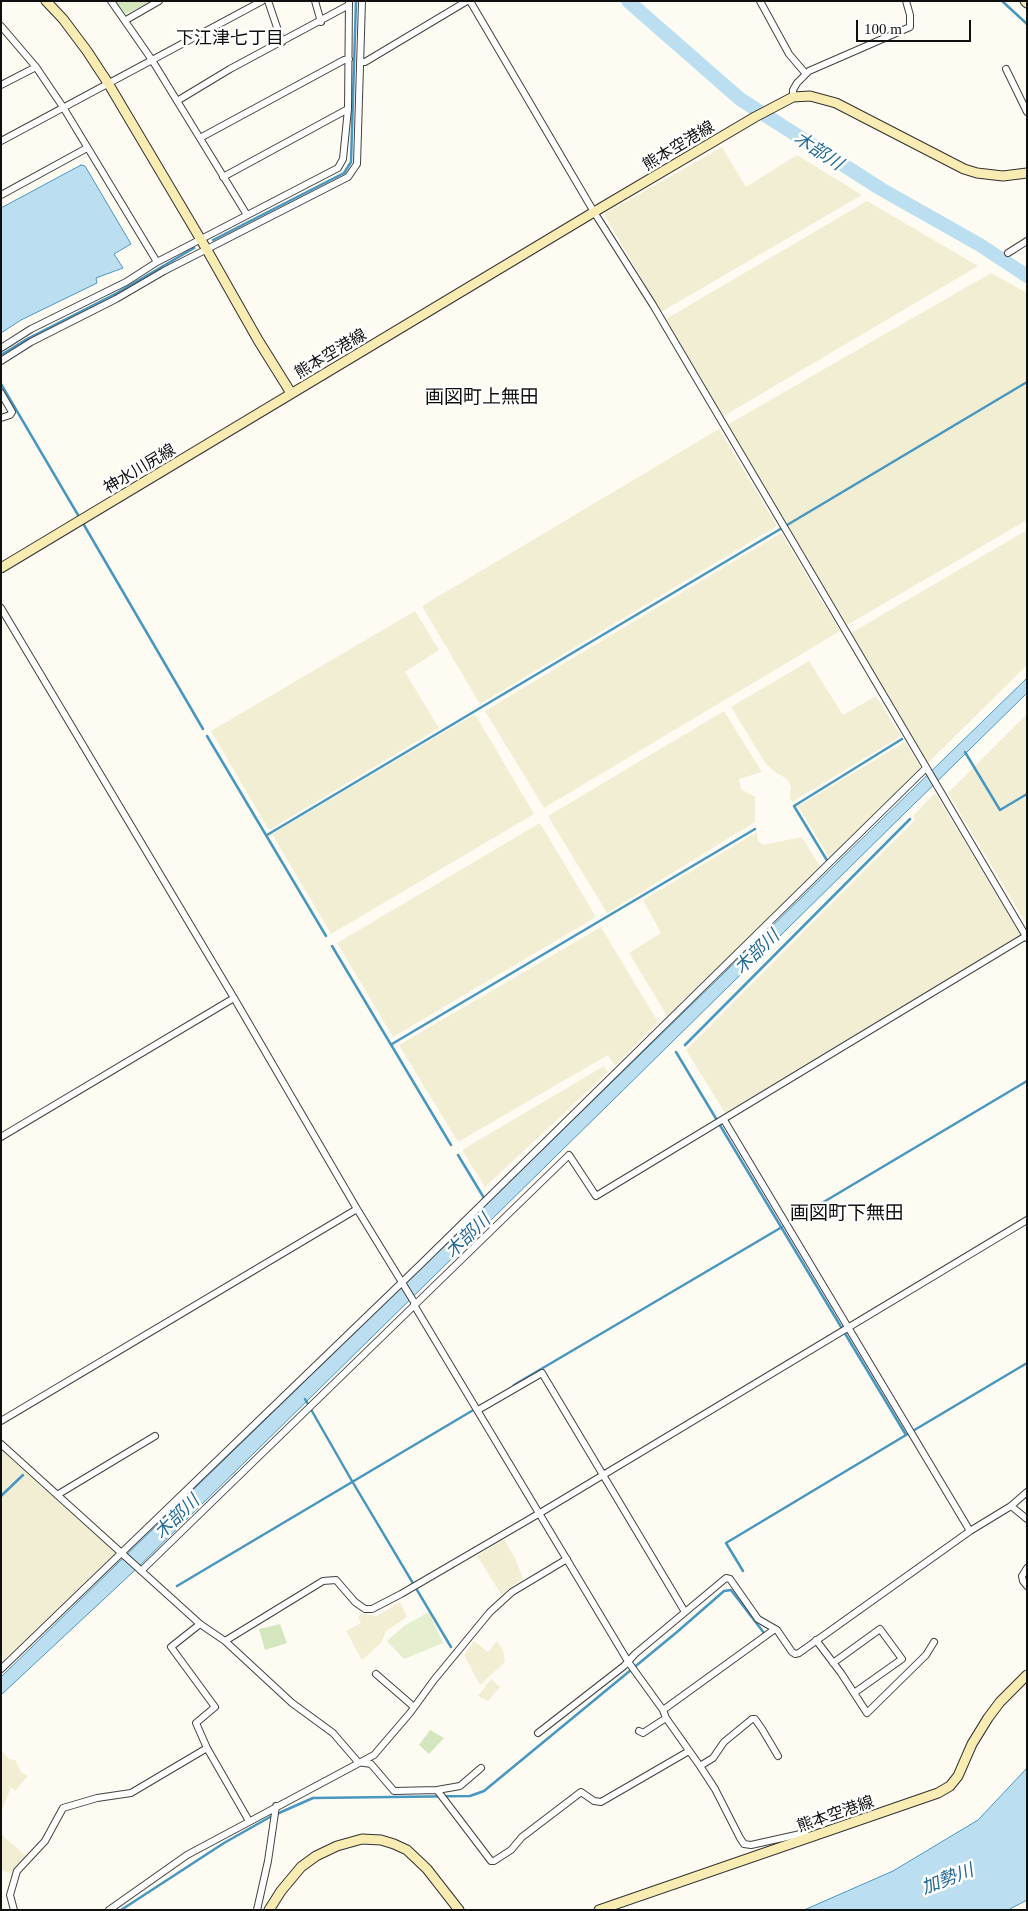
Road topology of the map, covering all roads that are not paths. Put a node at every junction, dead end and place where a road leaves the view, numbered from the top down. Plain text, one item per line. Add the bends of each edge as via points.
1 (46, 1) edge
2 (111, 1) edge
3 (160, 1) edge
4 (262, 1) edge
5 (268, 1) edge
6 (315, 1) edge
7 (362, 1) edge
8 (469, 1) edge
9 (760, 1) edge
10 (906, 1) edge
11 (349, 3) edge
12 (126, 20) junction
13 (321, 22) junction
14 (1, 26) edge
15 (4, 34) edge
16 (282, 42) junction
17 (152, 60) junction
18 (350, 60) junction
19 (361, 62) junction
20 (36, 67) junction
21 (1006, 69) dead end
22 (806, 74) junction
23 (108, 83) junction
24 (1, 85) edge
25 (793, 96) junction
26 (177, 101) junction
27 (63, 107) junction
28 (348, 109) junction
29 (1027, 112) edge
30 (200, 138) junction
31 (1, 141) edge
32 (87, 148) junction
33 (1027, 174) edge
34 (223, 177) junction
35 (1, 195) edge
36 (594, 212) junction
37 (247, 215) junction
38 (201, 239) junction
39 (1027, 241) edge
40 (207, 250) junction
41 (1008, 253) dead end
42 (156, 262) junction
43 (1, 348) edge
44 (1, 361) edge
45 (1, 393) edge
46 (292, 393) junction
47 (1, 418) edge
48 (1, 568) edge
49 (1, 608) edge
50 (927, 770) junction
51 (1026, 937) edge
52 (234, 998) junction
53 (724, 1120) junction
54 (1, 1137) edge
55 (357, 1209) junction
56 (1027, 1220) edge
57 (402, 1282) junction
58 (414, 1304) junction
59 (848, 1328) junction
60 (478, 1410) junction
61 (1, 1421) edge
62 (155, 1436) dead end
63 (1, 1444) edge
64 (604, 1475) junction
65 (1027, 1492) edge
66 (57, 1495) junction
67 (1011, 1506) junction
68 (540, 1513) junction
69 (1027, 1519) edge
70 (970, 1531) junction
71 (120, 1554) junction
72 (567, 1559) junction
73 (1027, 1568) edge
74 (141, 1571) junction
75 (1027, 1586) edge
76 (686, 1612) junction
77 (200, 1624) junction
78 (775, 1629) junction
79 (816, 1640) junction
80 (226, 1641) junction
81 (934, 1642) dead end
82 (629, 1662) junction
83 (833, 1664) junction
84 (1, 1669) edge
85 (376, 1674) dead end
86 (1027, 1675) edge
87 (854, 1693) junction
88 (414, 1707) junction
89 (663, 1710) junction
90 (666, 1718) junction
91 (639, 1731) dead end
92 (538, 1733) dead end
93 (207, 1748) junction
94 (689, 1751) junction
95 (778, 1756) dead end
96 (358, 1762) junction
97 (700, 1766) junction
98 (480, 1768) dead end
99 (439, 1792) junction
100 (276, 1806) junction
101 (249, 1821) junction
102 (809, 1838) junction
103 (14, 1910) edge
104 (108, 1910) edge
105 (257, 1910) edge
106 (269, 1910) edge
107 (459, 1910) edge
108 (599, 1910) edge

1 - 23 main road, 熊本空港線 via 75,35
2 - 12 street
3 - 12 street
4 - 17 street
5 - 16 street
6 - 13 street
7 - 19 street
8 - 19 street
8 - 36 street
9 - 22 street via 789,54
10 - 22 street via 910,27
11 - 13 street
11 - 18 street
12 - 17 street
13 - 16 street
14 - 15 street
15 - 20 street
16 - 26 street
17 - 23 street
17 - 26 street
18 - 28 street
18 - 30 street via 344,60
19 - 40 street via 357,164 348,177
20 - 24 street
20 - 27 street
21 - 29 street
22 - 25 street via 793,90
23 - 27 street
23 - 38 main road, 熊本空港線
25 - 33 main road via 810,96 836,103 964,169 1003,176
25 - 36 main road, 熊本空港線
26 - 30 street
27 - 31 street
27 - 32 street
28 - 34 street
28 - 37 street via 343,159 338,168
30 - 34 street
32 - 35 street
32 - 42 street
34 - 37 street
36 - 46 main road, 熊本空港線
36 - 50 street via 653,305
37 - 38 street
38 - 40 main road, 熊本空港線
38 - 42 street
39 - 41 street
40 - 44 street
40 - 46 main road, 熊本空港線
42 - 43 street via 126,282
45 - 47 street via 12,412
46 - 48 main road, 神水川尻線
49 - 52 street
50 - 51 street
50 - 57 street
51 - 53 street
52 - 54 street
52 - 55 street
53 - 58 street via 596,1196 569,1155
53 - 59 street
55 - 57 street
55 - 61 street
56 - 59 street
57 - 58 street
57 - 71 street
58 - 60 street
58 - 74 street
59 - 64 street
59 - 70 street
60 - 64 street via 542,1373
60 - 68 street
62 - 66 street
63 - 66 street
64 - 68 street
64 - 76 street
65 - 67 street
66 - 71 street
67 - 69 street
67 - 70 street
68 - 72 street
68 - 80 street via 372,1609 364,1609 355,1602 336,1580 323,1581
70 - 79 street
71 - 74 street
71 - 84 street
72 - 82 street
72 - 88 street via 512,1592 490,1612
73 - 75 street via 1022,1576
74 - 77 street
76 - 78 street via 726,1578 730,1579 758,1619
76 - 82 street via 634,1654
77 - 80 street
77 - 93 street via 171,1647 215,1707 196,1723
78 - 79 street via 795,1654
78 - 89 street
79 - 83 street
80 - 96 street via 292,1703 333,1733
81 - 87 street via 926,1655 867,1713
82 - 89 street
82 - 92 street
83 - 87 street
83 - 87 street via 880,1629 902,1659
85 - 88 street
86 - 102 main road, 熊本空港線 via 988,1718 950,1786
88 - 96 street via 382,1748
89 - 90 street
90 - 91 street via 643,1733
90 - 94 street
93 - 101 street
93 - 103 street via 131,1793 63,1808 45,1841 17,1871 10,1895
94 - 97 street
94 - 99 street via 601,1802 581,1792 494,1861 490,1861
95 - 97 street via 752,1719 724,1742 713,1758
96 - 99 street via 371,1764 394,1791
96 - 100 street
97 - 102 street via 744,1844 805,1833
98 - 99 street via 460,1786
100 - 101 street
100 - 105 street
101 - 104 street via 187,1855
102 - 108 main road, 熊本空港線
106 - 107 main road via 301,1867 337,1846 362,1839 380,1840 406,1850 427,1869

